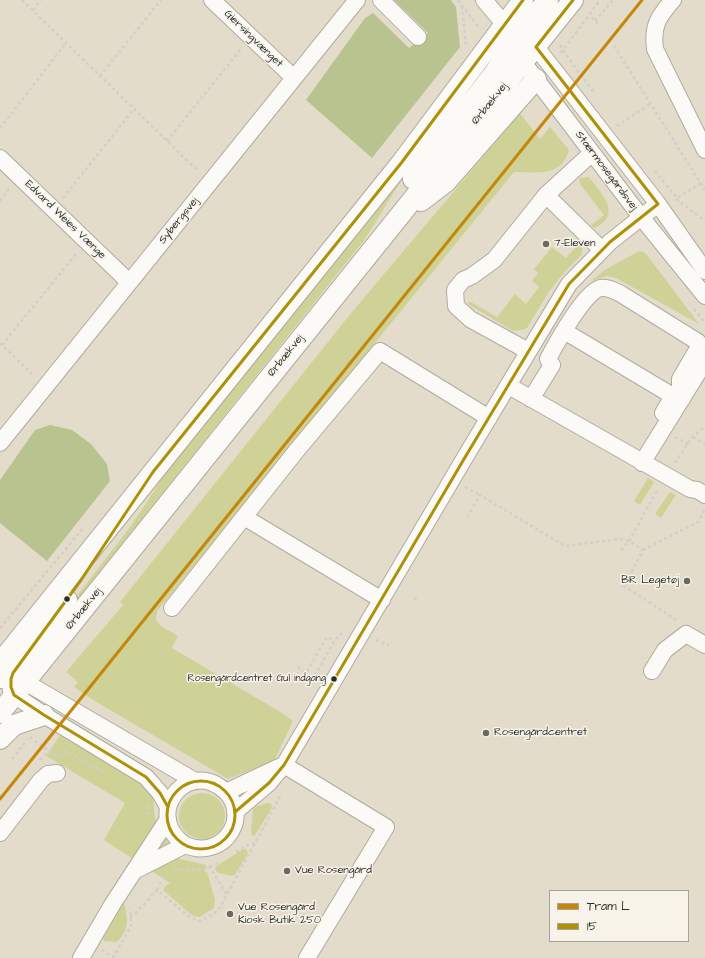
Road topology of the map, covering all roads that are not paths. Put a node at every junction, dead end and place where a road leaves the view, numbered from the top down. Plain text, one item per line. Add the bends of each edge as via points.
1 (212, 0) edge
2 (357, 0) edge
3 (381, 0) edge
4 (484, 0) edge
5 (523, 0) edge
6 (548, 0) edge
7 (573, 0) edge
8 (673, 0) edge
9 (505, 25) junction
10 (418, 37) dead end
11 (529, 42) junction
12 (523, 63) junction
13 (294, 78) junction
14 (536, 79) junction
15 (705, 150) edge
16 (592, 153) junction
17 (0, 158) edge
18 (546, 195) junction
19 (658, 204) junction
20 (641, 217) junction
21 (393, 223) junction
22 (602, 250) junction
23 (705, 271) edge
24 (129, 282) junction
25 (705, 296) edge
26 (566, 328) junction
27 (528, 351) junction
28 (509, 386) junction
29 (531, 399) junction
30 (489, 418) junction
31 (0, 443) edge
32 (639, 461) junction
33 (705, 495) edge
34 (244, 517) junction
35 (382, 600) junction
36 (172, 608) dead end
37 (705, 645) edge
38 (652, 671) dead end
39 (10, 680) edge
40 (44, 715) junction
41 (7, 719) edge
42 (0, 739) edge
43 (284, 765) junction
44 (57, 773) dead end
45 (195, 782) junction
46 (226, 792) junction
47 (235, 812) junction
48 (168, 813) junction
49 (0, 833) edge
50 (185, 845) junction
51 (136, 870) junction
52 (81, 958) edge
53 (307, 958) edge

1 - 13 street, Giersingvænget
2 - 13 street, Sybergsvej
3 - 10 street
4 - 9 street
5 - 9 main road
6 - 11 main road via 526,28
7 - 11 main road
8 - 15 street via 656,24 653,37 655,49
9 - 11 street, Stærmosegårdsvej
9 - 12 street, Stærmosegårdsvej
9 - 21 main road via 507,42 504,58 416,174
9 - 39 main road via 402,162 153,472
11 - 12 main road via 520,50
11 - 19 street, Stærmosegårdsvej
12 - 14 street, Stærmosegårdsvej
12 - 21 main road, Ørbækvej
13 - 24 street, Sybergsvej
14 - 16 street, Stærmosegårdsvej
14 - 21 main road via 446,182
16 - 18 street
16 - 20 street, Stærmosegårdsvej
17 - 24 street, Edvard Weies Vænge
18 - 22 street
18 - 27 street via 494,260 463,280 456,290 456,306 470,319
19 - 20 street
19 - 23 street, Stærmosegårdsvej
20 - 22 street
20 - 25 street, Stærmosegårdsvej
21 - 39 main road, Ørbækvej
22 - 27 street via 569,284
24 - 31 street, Sybergsvej
26 - 29 street via 548,359 552,365
26 - 32 street via 673,396
26 - 32 street via 587,298 600,288 609,288 679,329 698,342 704,351 702,364 682,399
27 - 28 street
28 - 29 street
28 - 30 street
29 - 32 street
30 - 34 street via 380,351
30 - 35 street
32 - 33 street
34 - 35 street
34 - 36 street
35 - 43 street
37 - 38 street via 686,634 665,650
39 - 40 street
39 - 41 main road, Ørbækvej
39 - 45 street
40 - 41 main road
40 - 48 street via 146,777 160,793
41 - 42 main road, Ørbækvej
43 - 46 street
43 - 47 street via 269,783
43 - 53 street via 386,827
44 - 49 street via 48,774 41,780
45 - 46 street via 212,783
45 - 48 street via 187,784 175,793
46 - 47 street
47 - 50 street via 232,829 222,842 207,849
48 - 50 street via 173,834
48 - 51 street
50 - 51 street
51 - 52 street

